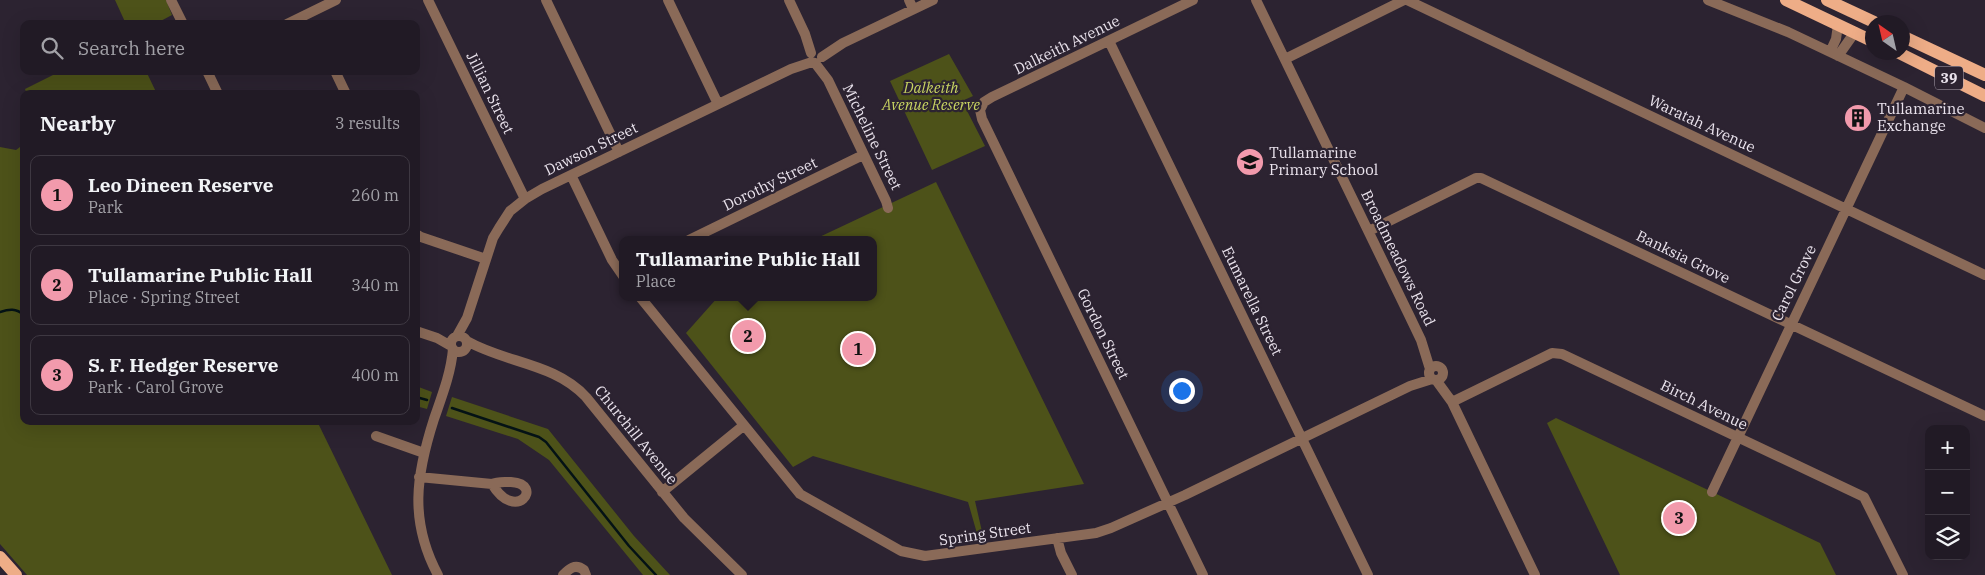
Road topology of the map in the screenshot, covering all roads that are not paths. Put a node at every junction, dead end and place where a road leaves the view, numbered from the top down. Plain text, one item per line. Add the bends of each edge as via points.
1 (171, 0) edge
2 (336, 0) edge
3 (428, 0) edge
4 (546, 0) edge
5 (668, 0) edge
6 (789, 0) edge
7 (933, 0) edge
8 (1193, 0) edge
9 (1256, 0) edge
10 (1406, 0) edge
11 (1708, 0) edge
12 (1787, 0) edge
13 (1827, 0) edge
14 (911, 5) edge
15 (307, 14) junction
16 (1865, 18) edge
17 (181, 20) edge
18 (295, 20) edge
19 (310, 20) edge
20 (1838, 25) junction
21 (1855, 32) junction
22 (1865, 37) edge
23 (1910, 40) edge
24 (1109, 41) junction
25 (1834, 54) junction
26 (816, 56) junction
27 (1910, 58) edge
28 (1286, 59) junction
29 (209, 75) edge
30 (337, 75) edge
31 (1985, 75) edge
32 (1904, 87) junction
33 (216, 90) edge
34 (344, 90) edge
35 (1985, 96) edge
36 (718, 104) junction
37 (981, 105) joint
38 (1985, 128) edge
39 (619, 152) junction
40 (863, 155) junction
41 (570, 175) junction
42 (525, 199) junction
43 (888, 208) dead end
44 (1846, 209) junction
45 (1369, 231) junction
46 (420, 236) edge
47 (697, 236) edge
48 (486, 260) junction
49 (619, 270) edge
50 (1985, 275) edge
51 (643, 301) edge
52 (1790, 325) junction
53 (420, 332) edge
54 (459, 344) junction
55 (1434, 374) junction
56 (1450, 400) junction
57 (1985, 416) edge
58 (743, 426) junction
59 (376, 436) dead end
60 (1302, 438) junction
61 (1738, 438) junction
62 (424, 452) junction
63 (419, 477) junction
64 (492, 484) dead end
65 (662, 492) junction
66 (1712, 492) dead end
67 (1168, 502) junction
68 (1057, 538) junction
69 (0, 557) edge
70 (16, 575) edge
71 (438, 575) edge
72 (562, 575) edge
73 (586, 575) edge
74 (742, 575) edge
75 (1072, 575) edge
76 (1203, 575) edge
77 (1368, 575) edge
78 (1535, 575) edge
79 (1903, 575) edge

1 - 17 street
2 - 15 street
3 - 42 street, Jillian Street
4 - 39 street
5 - 36 street
6 - 26 street, Micheline Street
7 - 14 street, Dawson Street
8 - 24 street, Dalkeith Avenue
9 - 28 street, Broadmeadows Road
10 - 28 street
10 - 44 street, Waratah Avenue
11 - 25 street
12 - 20 main road
13 - 16 main road
14 - 26 street, Dawson Street
15 - 18 street
15 - 19 street
20 - 21 main road
20 - 25 street
21 - 22 main road
21 - 25 street
23 - 31 main road, 39
24 - 37 street, Dalkeith Avenue
24 - 60 street, Eumarella Street
25 - 32 street
26 - 36 street, Dawson Street
26 - 40 street, Micheline Street
27 - 35 main road, 39
28 - 45 street, Broadmeadows Road
29 - 33 street
30 - 34 street
32 - 38 street
32 - 44 street, Carol Grove
36 - 39 street, Dawson Street
37 - 67 street, Gordon Street via 982,118
39 - 41 street, Dawson Street
40 - 43 street, Micheline Street
40 - 47 street, Dorothy Street
41 - 42 street, Dawson Street
41 - 49 street
42 - 48 street, Dawson Street via 504,220 493,238
44 - 50 street, Waratah Avenue
44 - 52 street, Carol Grove
45 - 52 street, Banksia Grove via 1481,178
45 - 55 street, Broadmeadows Road
46 - 48 street
48 - 54 street, Dawson Street
51 - 58 street, Spring Street
52 - 57 street, Banksia Grove
52 - 61 street, Carol Grove
53 - 54 street, Churchill Avenue
54 - 62 street, Dawson Street
54 - 65 street, Churchill Avenue via 571,382
55 - 56 street, Broadmeadows Road
55 - 60 street, Spring Street
56 - 61 street, Birch Avenue via 1556,352
56 - 78 street, Broadmeadows Road
58 - 65 street
58 - 68 street, Spring Street via 800,494 909,554 933,556
59 - 62 street
60 - 67 street, Spring Street
60 - 77 street, Eumarella Street
61 - 66 street, Carol Grove
61 - 79 street, Birch Avenue via 1864,497
62 - 63 street, Dawson Street
63 - 64 street
63 - 71 street, Dawson Street via 417,497 421,532
65 - 74 street, Churchill Avenue
67 - 68 street, Spring Street via 1104,531
67 - 76 street, Gordon Street
68 - 75 street
69 - 70 main road
72 - 73 street via 576,566

